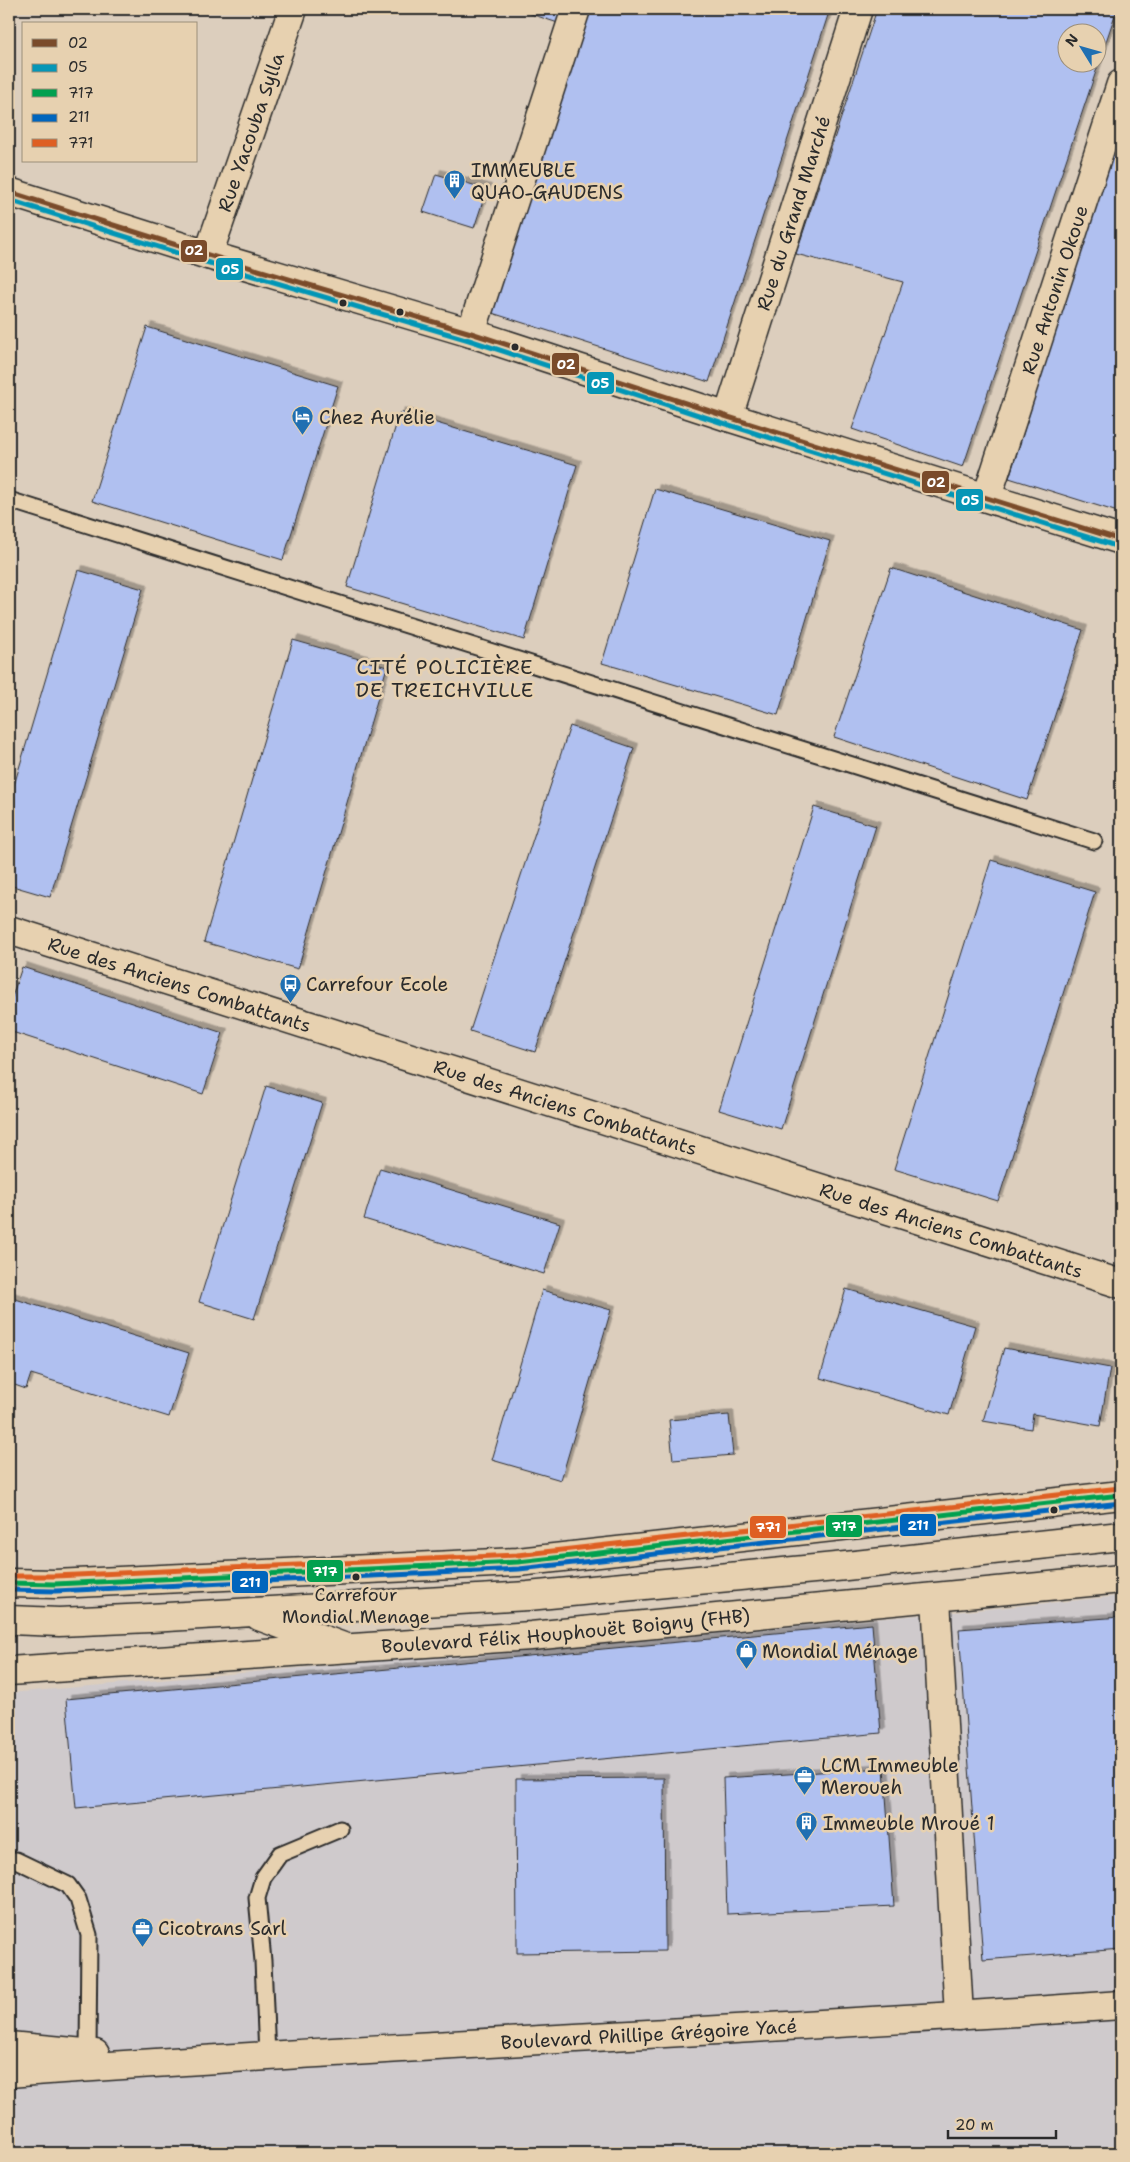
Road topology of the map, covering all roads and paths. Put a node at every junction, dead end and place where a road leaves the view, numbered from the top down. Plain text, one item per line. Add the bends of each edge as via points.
1 (293, 9) edge
2 (576, 9) edge
3 (858, 9) edge
4 (1121, 84) edge
5 (9, 192) edge
6 (208, 255) junction
7 (471, 333) junction
8 (728, 417) junction
9 (986, 497) junction
10 (9, 500) edge
11 (1121, 540) edge
12 (1094, 841) dead end
13 (9, 930) edge
14 (1121, 1284) edge
15 (1121, 1495) edge
16 (1121, 1536) edge
17 (1121, 1579) edge
18 (9, 1583) edge
19 (936, 1598) junction
20 (248, 1612) junction
21 (9, 1620) edge
22 (346, 1648) junction
23 (9, 1671) edge
24 (340, 1829) dead end
25 (16, 1860) dead end
26 (1121, 2005) edge
27 (959, 2016) junction
28 (9, 2046) edge
29 (88, 2053) junction
30 (267, 2056) junction
31 (176, 2061) junction
32 (9, 2074) edge

1 - 6 street, Rue Yacouba Sylla
2 - 7 street
3 - 8 street, Rue du Grand Marché
4 - 9 street, Rue Antonin Okoue
5 - 6 street
6 - 7 street
7 - 8 street
8 - 9 street
9 - 11 street
10 - 12 lane
13 - 14 street, Rue des Anciens Combattants
15 - 18 street via 518,1562 55,1584
16 - 20 street, Boulevard Félix Houphouët Boigny (FHB) via 528,1596
17 - 19 street, Boulevard Félix Houphouët Boigny (FHB)
19 - 22 street, Boulevard Félix Houphouët Boigny (FHB) via 531,1636
19 - 27 street
20 - 21 street, Boulevard Félix Houphouët Boigny (FHB) via 59,1622
20 - 22 street
22 - 23 street, Boulevard Félix Houphouët Boigny (FHB)
24 - 30 lane via 280,1854 263,1878 257,1898
25 - 29 lane via 68,1885 78,1899 90,1935
26 - 27 street, Boulevard Phillipe Grégoire Yacé
27 - 30 street, Boulevard Phillipe Grégoire Yacé
28 - 29 street, Boulevard Phillipe Grégoire Yacé
29 - 31 street, Boulevard Phillipe Grégoire Yacé
30 - 31 street, Boulevard Phillipe Grégoire Yacé
31 - 32 street, Boulevard Phillipe Grégoire Yacé

